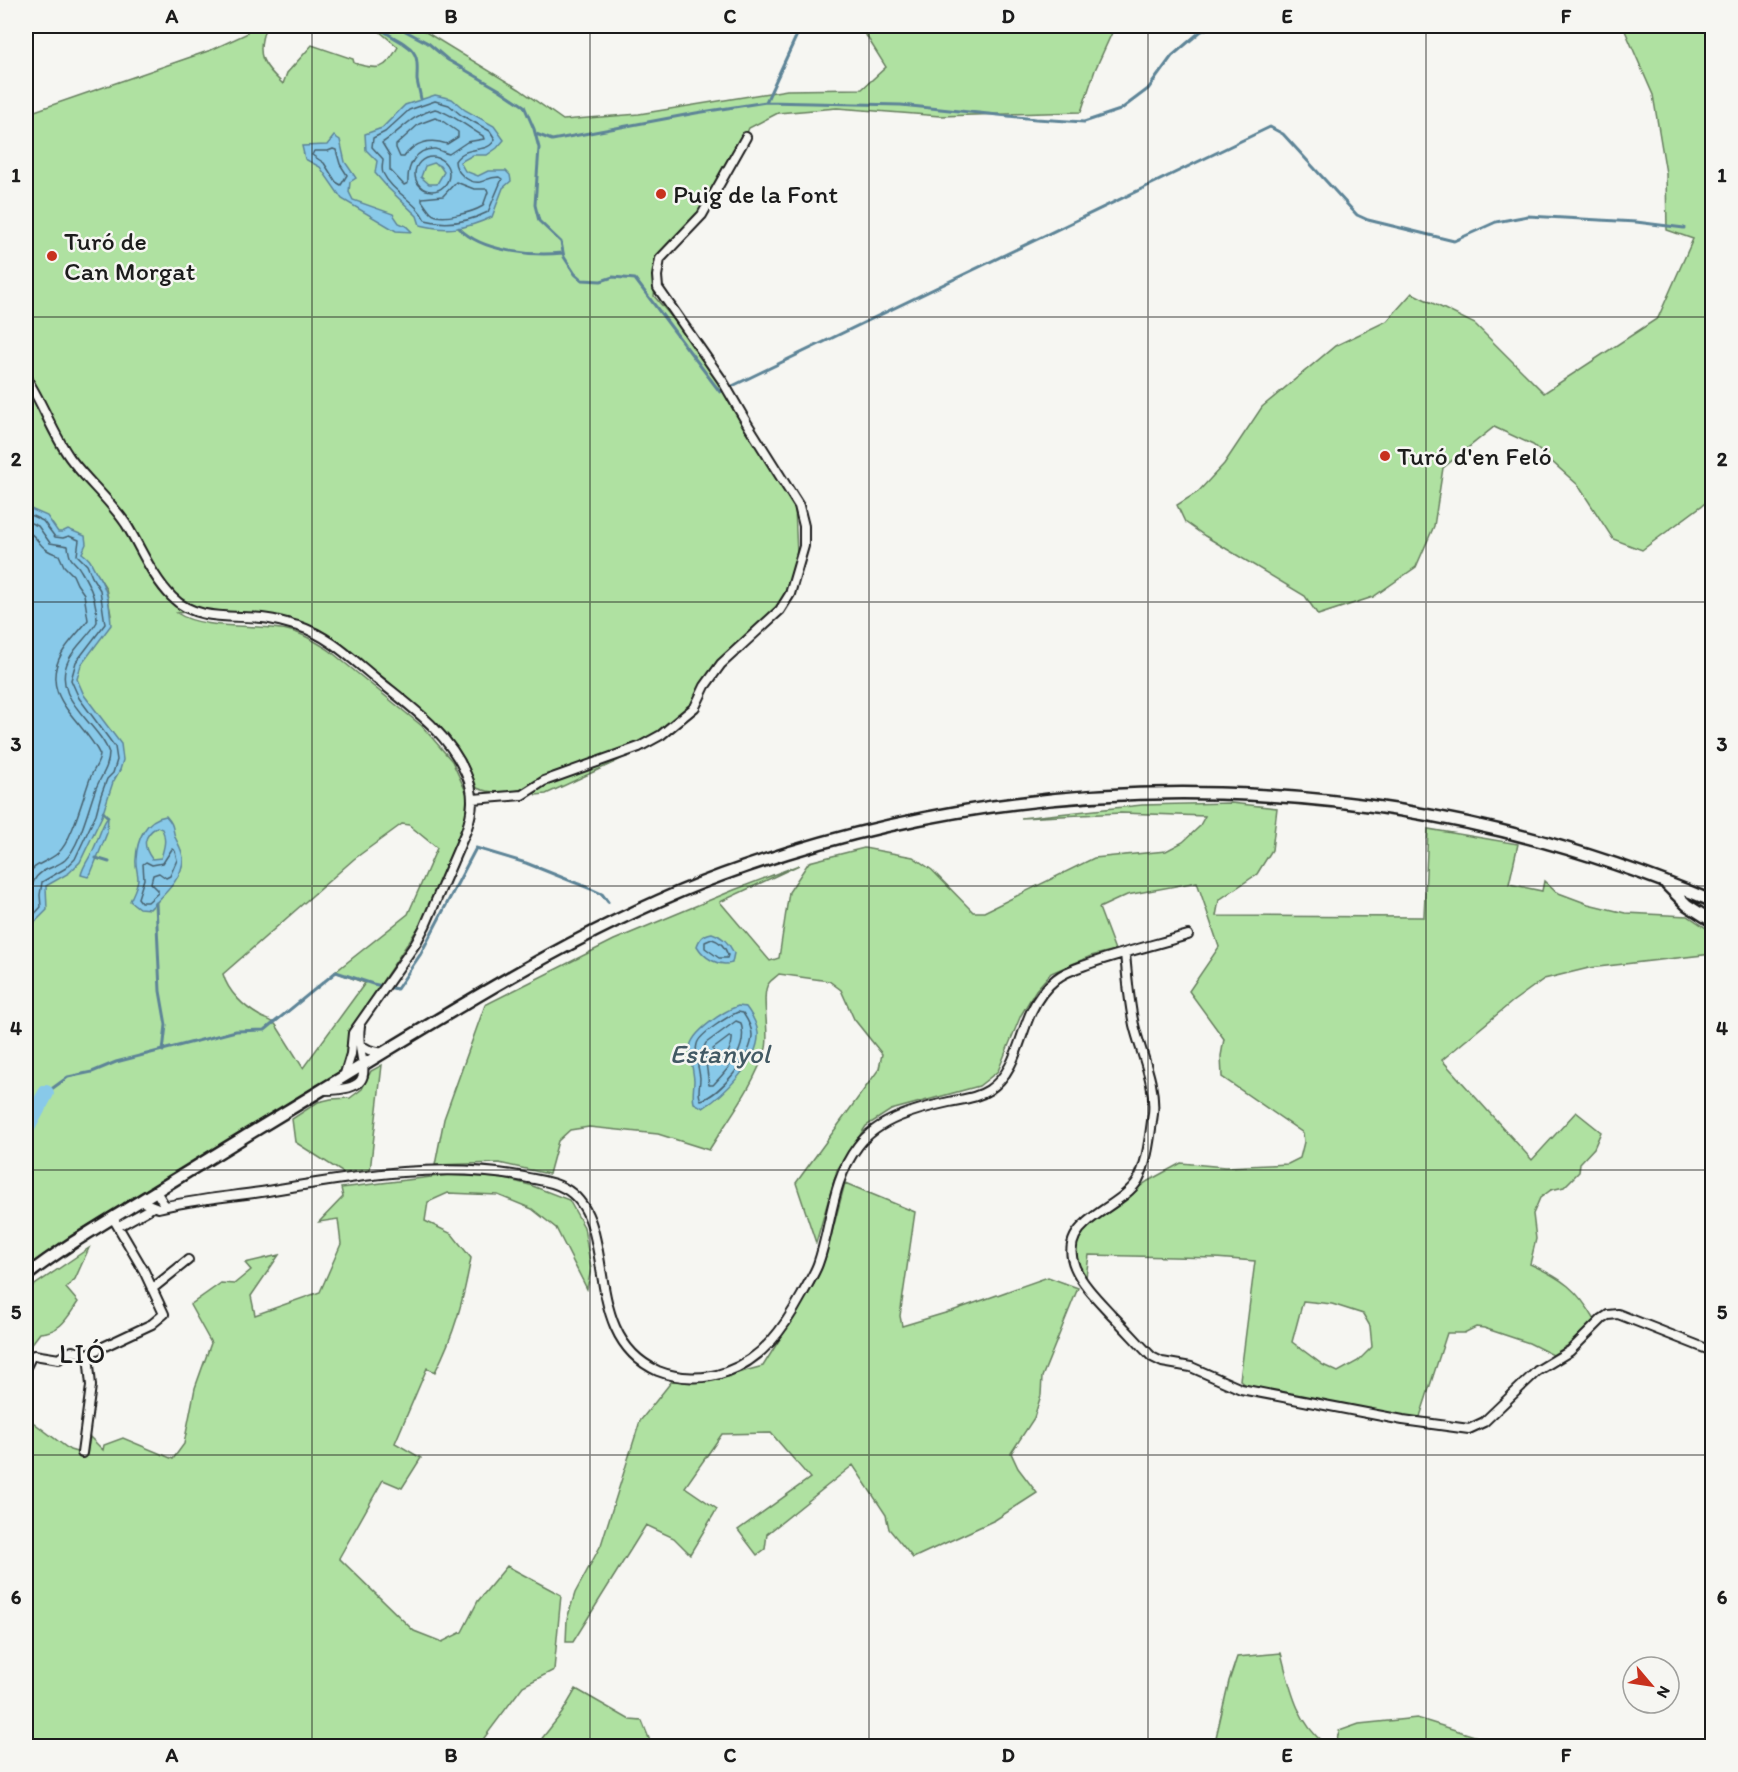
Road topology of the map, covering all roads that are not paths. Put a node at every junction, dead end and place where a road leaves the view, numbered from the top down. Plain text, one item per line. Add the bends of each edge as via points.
1 (746, 136) dead end
2 (26, 378) edge
3 (473, 799) junction
4 (1662, 880) junction
5 (1713, 901) edge
6 (1713, 921) edge
7 (1188, 935) dead end
8 (1125, 953) junction
9 (361, 1022) junction
10 (360, 1045) junction
11 (382, 1053) junction
12 (351, 1054) junction
13 (364, 1064) junction
14 (344, 1077) junction
15 (321, 1090) junction
16 (156, 1191) junction
17 (140, 1201) junction
18 (165, 1206) junction
19 (153, 1207) junction
20 (116, 1222) junction
21 (188, 1260) dead end
22 (26, 1276) edge
23 (152, 1289) junction
24 (1713, 1351) edge
25 (88, 1354) junction
26 (26, 1367) edge
27 (82, 1453) dead end

1 - 3 street via 702,216 660,259 658,288 722,380 800,506 804,546 790,594 773,618 721,664 695,707 661,735 544,782 522,795
2 - 3 street via 69,458 124,522 172,598 196,613 284,622 332,642 428,721 464,768
3 - 9 street via 471,818 425,926
4 - 5 main road
4 - 6 main road via 1687,905
4 - 11 main road via 1479,824 1340,802 1198,793 1120,794 1006,804 837,839 719,876 582,937
7 - 8 street
8 - 18 street via 1074,969 1046,988 1033,1009 1012,1062 1002,1079 988,1090 972,1098 921,1108 871,1131 844,1168 818,1266 791,1314 777,1337 760,1353 726,1372 706,1377 667,1375 633,1355 609,1311 586,1209 576,1197 551,1182 491,1171 407,1172
8 - 24 street via 1134,1025 1151,1089 1153,1111 1146,1153 1131,1190 1082,1226 1071,1244 1072,1258 1086,1287 1152,1357 1191,1367 1241,1389 1403,1420 1469,1428 1484,1422 1537,1371 1570,1350 1608,1315 1618,1314
9 - 10 street
9 - 12 street via 353,1033
10 - 11 street
10 - 13 street
11 - 13 main road
12 - 13 street
12 - 14 street
13 - 14 main road
13 - 15 street via 363,1076 352,1087
14 - 15 main road
15 - 16 main road
16 - 17 main road
16 - 18 street
17 - 19 street
17 - 20 main road
18 - 19 street
19 - 20 street
20 - 22 main road via 73,1243
20 - 23 street
21 - 23 street
23 - 25 street via 164,1314 152,1324
25 - 26 street via 72,1351 59,1359 34,1355
25 - 27 street via 91,1386

